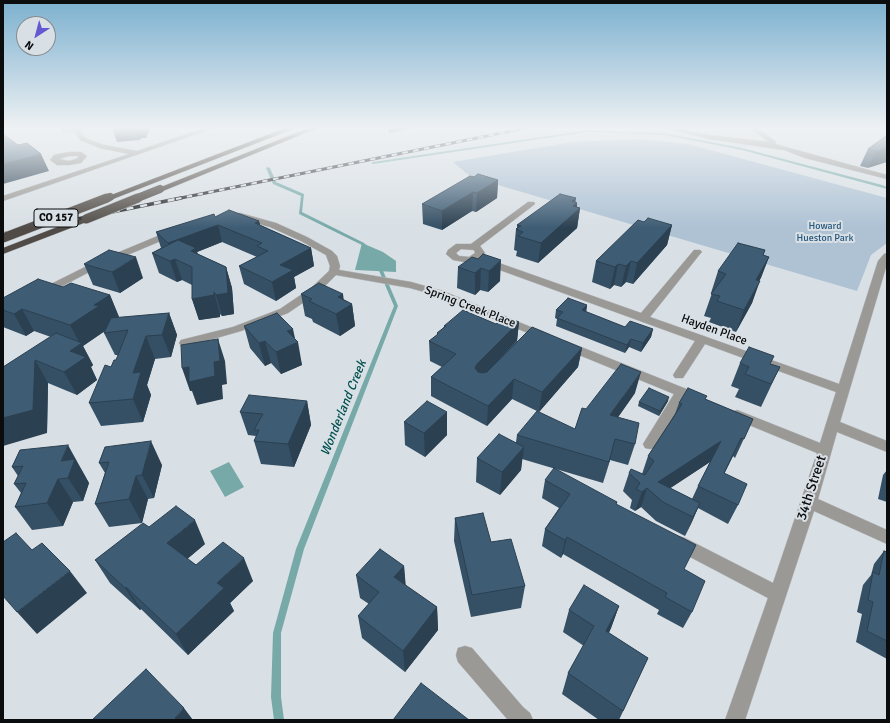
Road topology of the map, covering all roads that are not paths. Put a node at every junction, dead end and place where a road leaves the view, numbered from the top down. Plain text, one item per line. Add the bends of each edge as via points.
1 (116, 161) edge
2 (206, 161) edge
3 (232, 161) edge
4 (826, 161) edge
5 (887, 177) edge
6 (3, 200) edge
7 (531, 204) dead end
8 (228, 217) edge
9 (182, 228) edge
10 (3, 238) edge
11 (473, 247) junction
12 (3, 251) edge
13 (697, 252) dead end
14 (887, 256) edge
15 (476, 258) junction
16 (334, 272) junction
17 (36, 296) edge
18 (643, 318) junction
19 (535, 332) junction
20 (702, 339) junction
21 (185, 343) edge
22 (524, 343) edge
23 (679, 375) dead end
24 (844, 390) junction
25 (682, 392) junction
26 (710, 404) edge
27 (725, 410) edge
28 (833, 425) junction
29 (650, 444) dead end
30 (887, 447) edge
31 (824, 450) junction
32 (809, 502) junction
33 (664, 535) edge
34 (887, 537) edge
35 (777, 594) junction
36 (465, 655) dead end
37 (523, 720) edge
38 (736, 720) edge

1 - 6 street
2 - 10 highway, CO 157, bridge
3 - 12 highway, CO 157, bridge
4 - 5 street
7 - 11 street
8 - 16 street via 243,216 304,239 329,252 335,266
9 - 17 street
11 - 15 street via 480,253
11 - 15 street, Hayden Place via 459,246 452,250 451,254 460,260
13 - 18 street
14 - 24 street, 34th Street via 883,261
15 - 18 street, Hayden Place
16 - 19 street, Spring Creek Place via 411,285 439,293
16 - 21 street via 315,290 284,311 237,329
18 - 20 street, Hayden Place
19 - 22 street
19 - 25 street, Spring Creek Place
20 - 23 street
20 - 24 street, Hayden Place
24 - 28 street, 34th Street
25 - 26 street, Spring Creek Place
25 - 29 street
27 - 31 street
28 - 30 street
28 - 31 street, 34th Street
31 - 32 street, 34th Street
32 - 34 street
32 - 35 street, 34th Street
33 - 35 street
35 - 38 street, 34th Street
36 - 37 street

